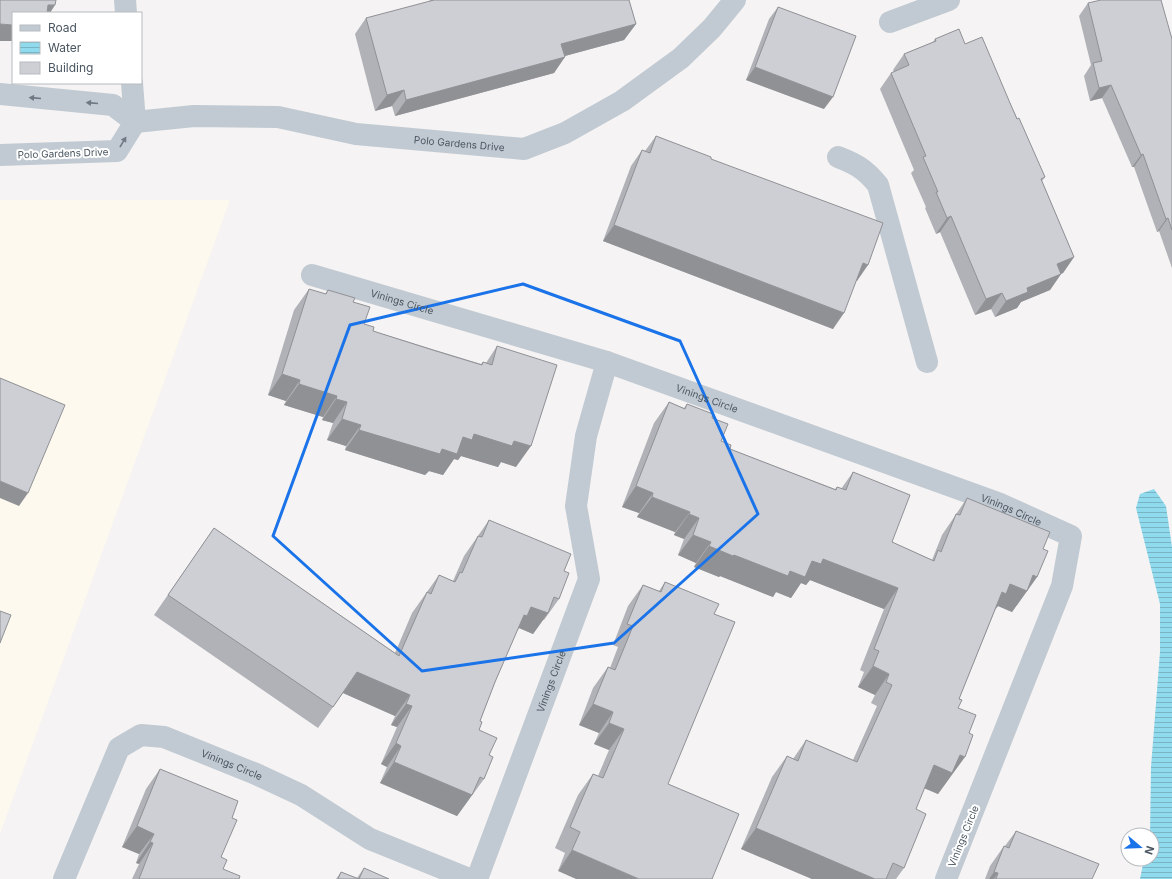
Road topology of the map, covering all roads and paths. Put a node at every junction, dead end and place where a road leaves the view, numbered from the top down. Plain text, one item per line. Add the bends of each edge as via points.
1 (125, 0) edge
2 (735, 0) edge
3 (949, 0) edge
4 (126, 12) edge
5 (890, 22) dead end
6 (132, 84) edge
7 (0, 94) edge
8 (135, 122) junction
9 (0, 155) edge
10 (838, 157) dead end
11 (312, 275) dead end
12 (607, 362) junction
13 (927, 362) dead end
14 (64, 879) edge
15 (469, 879) edge
16 (477, 879) edge
17 (946, 879) edge

1 - 4 street
2 - 8 street, Polo Gardens Drive via 712,28 681,58 622,102 564,133 524,149 356,134 278,117 194,116
3 - 5 street
6 - 8 street
8 -> 7 street via 113,105
9 -> 8 street, Polo Gardens Drive via 117,151
10 - 13 street via 856,164 869,173 878,184
11 - 12 street, Vinings Circle
12 - 16 street, Vinings Circle via 586,436 576,506 589,579
12 - 17 street, Vinings Circle via 998,503 1071,536 1062,586
14 - 15 street, Vinings Circle via 119,748 141,735 164,737 256,774 301,795 370,839

